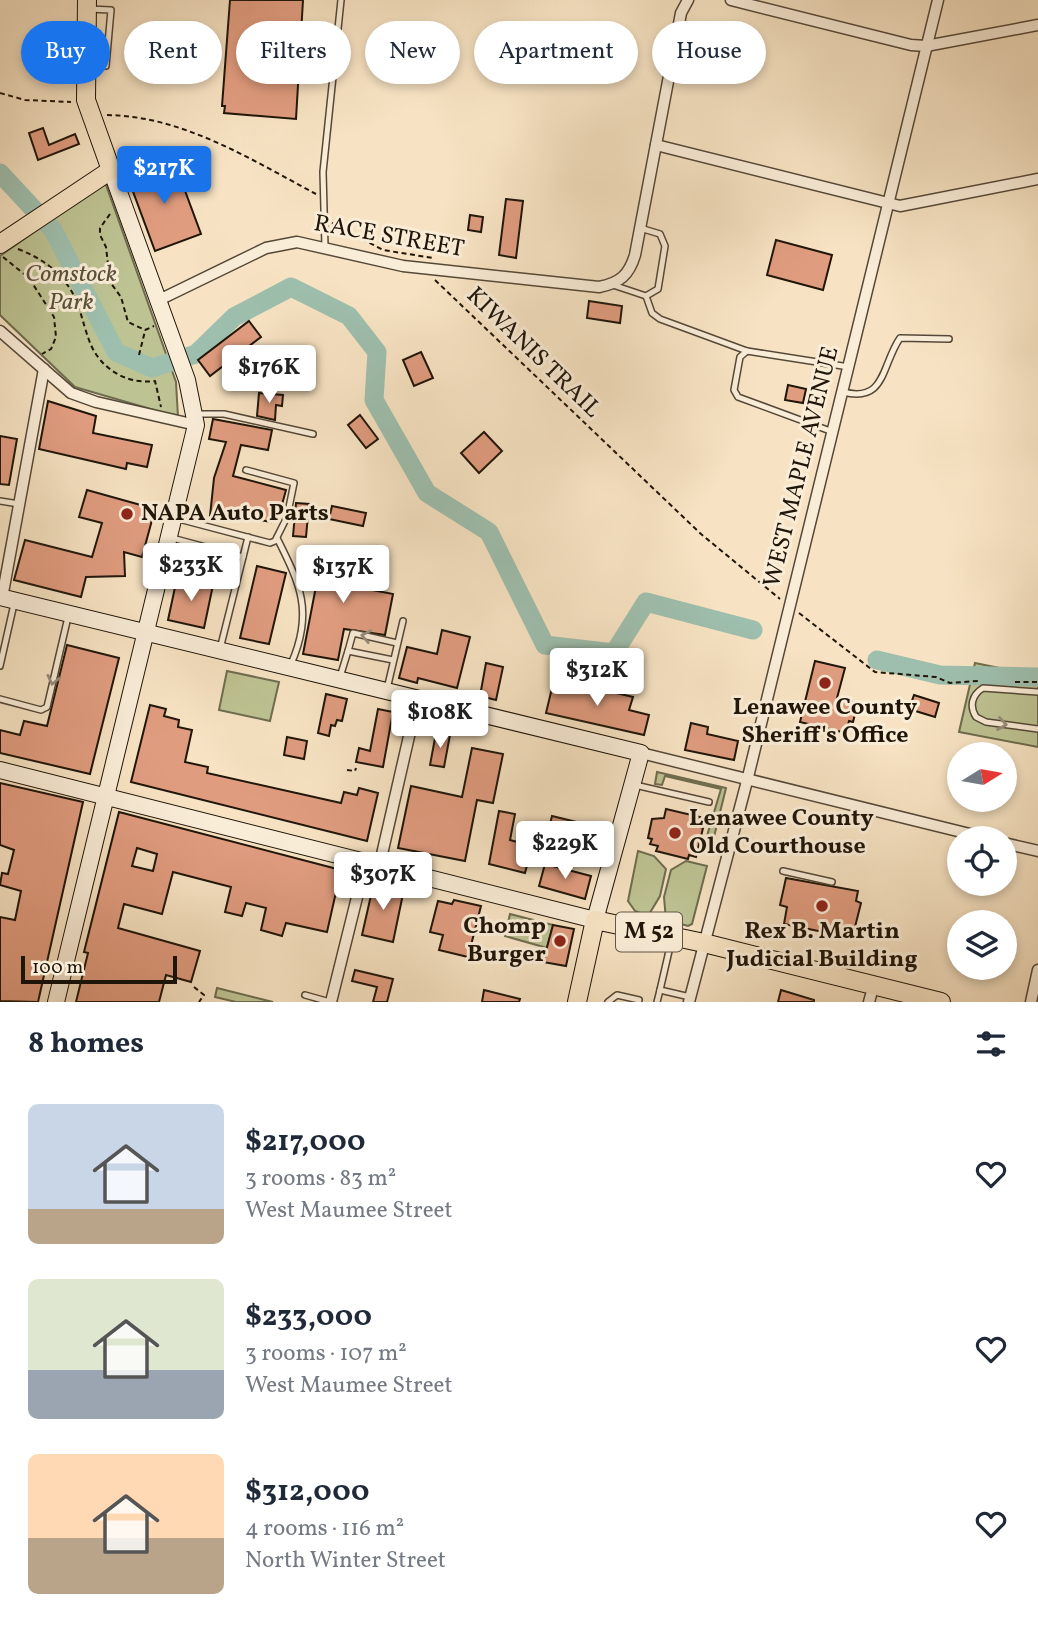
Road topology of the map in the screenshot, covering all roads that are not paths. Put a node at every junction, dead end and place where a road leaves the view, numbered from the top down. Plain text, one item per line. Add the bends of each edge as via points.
1 (341, 0) edge
2 (688, 0) edge
3 (731, 0) edge
4 (937, 0) edge
5 (87, 4) edge
6 (110, 21) edge
7 (1038, 25) edge
8 (926, 46) junction
9 (86, 84) edge
10 (656, 145) junction
11 (111, 170) junction
12 (1038, 179) edge
13 (888, 203) junction
14 (640, 228) junction
15 (11, 240) edge
16 (325, 247) junction
17 (618, 282) junction
18 (646, 296) junction
19 (159, 300) junction
20 (0, 331) edge
21 (949, 339) dead end
22 (747, 351) junction
23 (849, 367) junction
24 (44, 369) junction
25 (843, 392) junction
26 (196, 420) junction
27 (833, 432) junction
28 (313, 434) dead end
29 (246, 470) dead end
30 (0, 501) edge
31 (19, 504) junction
32 (175, 518) junction
33 (170, 537) junction
34 (248, 537) junction
35 (278, 538) junction
36 (243, 557) junction
37 (163, 566) junction
38 (236, 585) junction
39 (6, 598) edge
40 (69, 614) junction
41 (403, 621) dead end
42 (146, 632) junction
43 (397, 643) junction
44 (219, 650) junction
45 (348, 651) junction
46 (393, 660) junction
47 (0, 666) edge
48 (290, 666) junction
49 (340, 678) junction
50 (387, 689) junction
51 (1038, 692) edge
52 (418, 697) junction
53 (0, 699) edge
54 (1038, 729) edge
55 (641, 752) junction
56 (0, 770) edge
57 (747, 781) junction
58 (632, 784) junction
59 (107, 796) junction
60 (709, 802) dead end
61 (947, 829) edge
62 (1017, 846) edge
63 (1038, 851) edge
64 (373, 862) junction
65 (783, 871) dead end
66 (832, 882) dead end
67 (595, 920) junction
68 (672, 937) junction
69 (704, 943) junction
70 (1038, 970) edge
71 (660, 990) junction
72 (872, 993) edge
73 (305, 995) dead end
74 (690, 1000) edge
75 (637, 1001) edge
76 (55, 1002) edge
77 (330, 1002) edge
78 (577, 1002) edge
79 (608, 1002) edge
80 (646, 1002) edge
81 (657, 1002) edge
82 (940, 1002) edge
83 (1031, 1002) edge

1 - 16 lane via 323,172
2 - 10 street via 681,13
3 - 8 street
4 - 8 street, WEST MAPLE AVENUE
5 - 6 lane via 111,7
7 - 8 street
8 - 13 street, WEST MAPLE AVENUE
9 - 11 main road via 86,100
10 - 13 street
10 - 14 street
11 - 15 main road
11 - 19 street
12 - 13 street via 900,206
13 - 23 street, WEST MAPLE AVENUE
14 - 17 street via 630,271
14 - 18 lane via 660,234 665,246 658,289
16 - 17 street, RACE STREET via 432,270 599,287
16 - 19 street, RACE STREET via 282,243
17 - 18 lane
18 - 22 lane via 652,313 660,319
19 - 26 street
20 - 24 street
21 - 25 lane via 900,338 872,391 862,396
22 - 23 lane
22 - 27 lane via 740,357 734,390 738,397
23 - 25 street, WEST MAPLE AVENUE
24 - 26 street via 71,393 96,402
24 - 31 street
25 - 27 street, WEST MAPLE AVENUE
26 - 28 lane via 224,414
26 - 32 street
27 - 57 street, WEST MAPLE AVENUE
29 - 35 lane via 294,483
30 - 31 lane
31 - 39 street
32 - 33 street
32 - 34 lane
33 - 36 lane
33 - 37 street
34 - 35 lane via 270,543
34 - 36 lane
35 - 48 lane via 302,589 303,612
36 - 38 lane
37 - 38 lane
37 - 42 street
38 - 44 lane
39 - 40 street
39 - 47 lane
40 - 42 street
40 -> 53 lane via 47,707 41,710
41 - 43 lane
42 - 44 street
42 - 59 street
43 -> 45 lane via 353,634
43 - 46 lane
44 - 48 street
45 - 46 lane
45 - 49 lane
46 - 50 lane
48 - 49 street
49 - 50 street
50 - 52 street
51 -> 54 lane via 982,688 972,701 976,717 986,722
52 - 55 street
52 - 64 street
55 - 57 street
55 - 58 street
56 - 59 street
57 - 61 street
57 - 69 street, WEST MAPLE AVENUE
58 - 60 lane
58 - 67 street
59 - 64 street
59 - 76 street
62 - 63 street
64 - 67 street
64 - 77 street
65 - 66 lane
67 - 68 main road, M 52
67 - 78 main road, M 52
68 - 69 main road, M 52
68 - 71 lane
69 - 72 main road, M 52
69 - 74 street, WEST MAPLE AVENUE
70 - 83 street
71 - 74 lane
71 - 81 lane
72 - 82 main road, M 52
73 - 77 lane
75 - 79 lane via 618,995
75 - 80 lane

